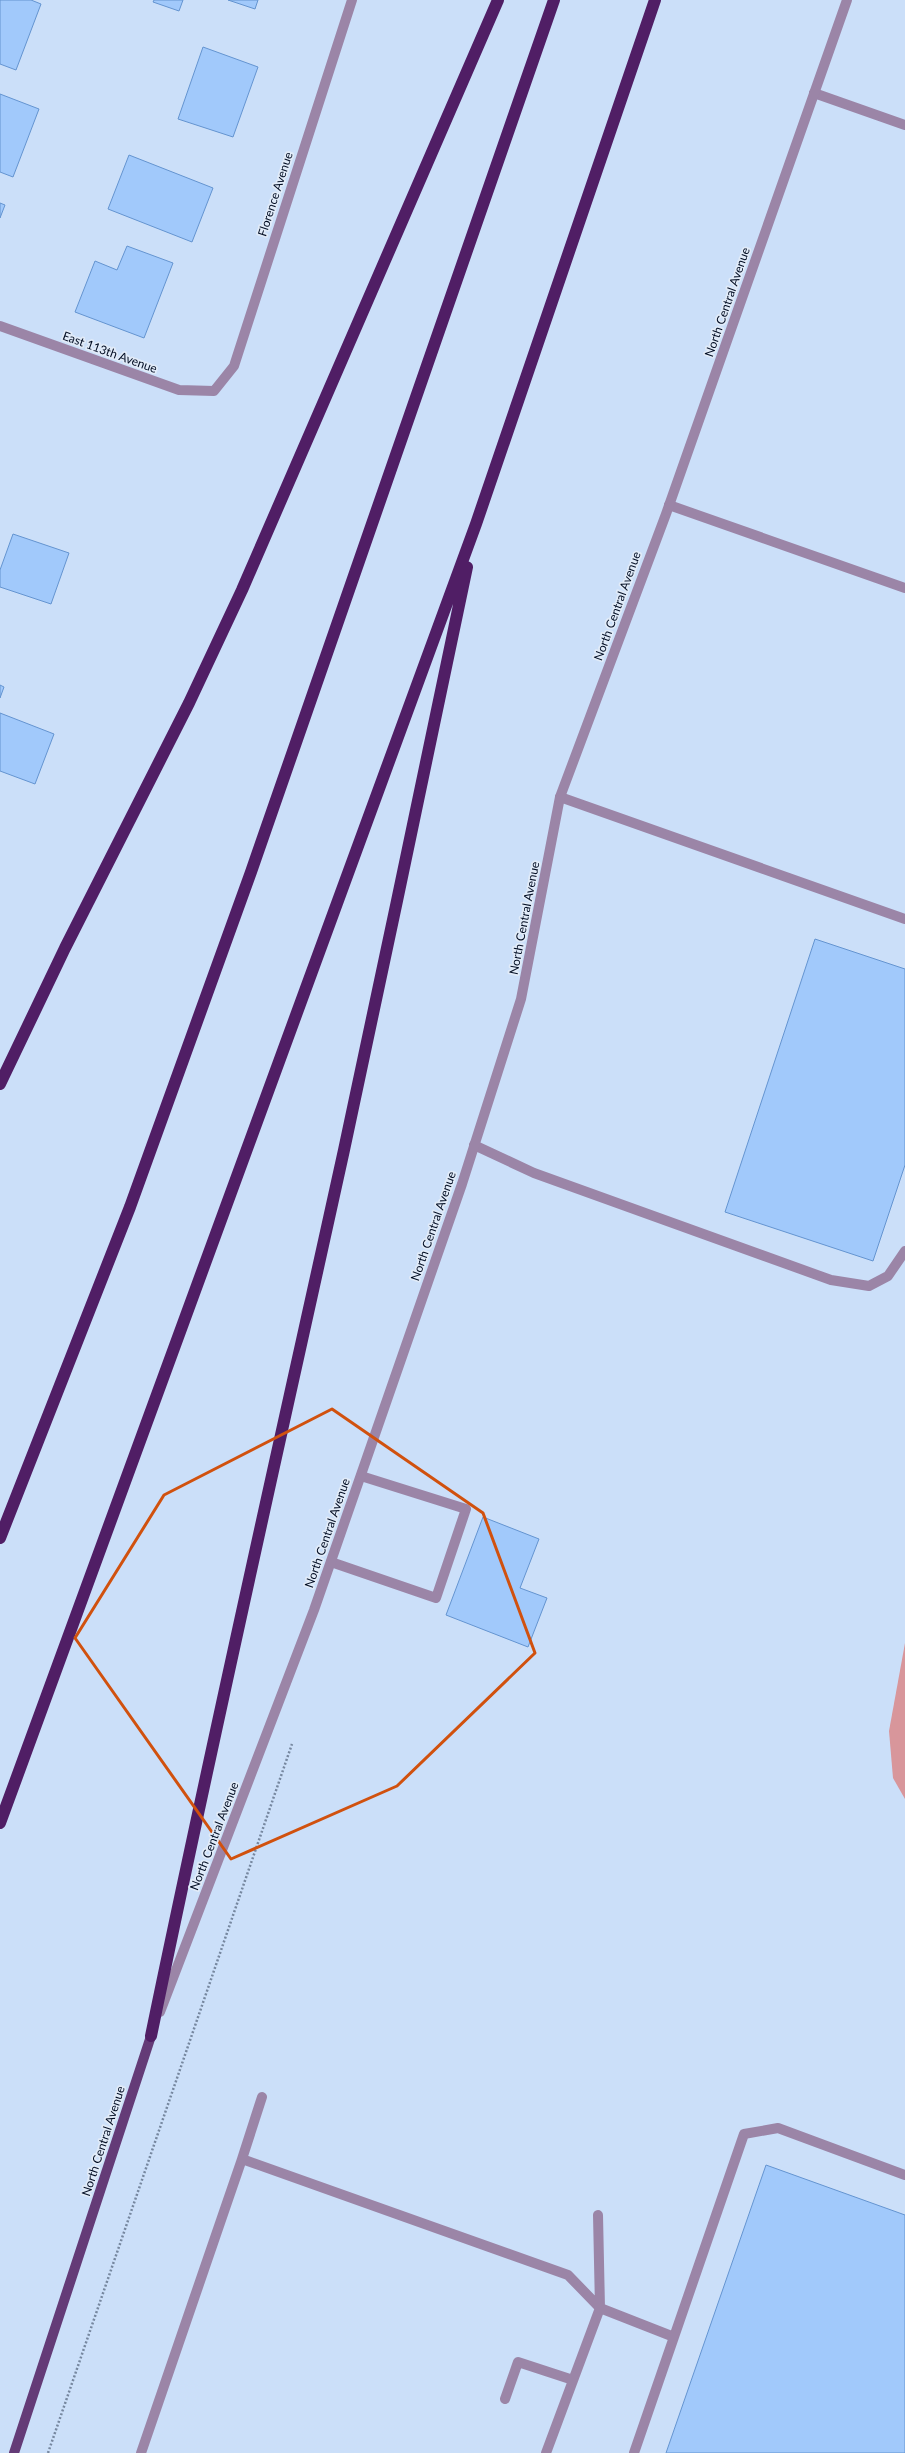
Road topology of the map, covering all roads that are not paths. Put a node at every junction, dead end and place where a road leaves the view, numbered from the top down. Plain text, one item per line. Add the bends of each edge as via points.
1 (352, 0) edge
2 (498, 0) edge
3 (554, 0) edge
4 (655, 0) edge
5 (847, 0) edge
6 (814, 93) junction
7 (905, 125) edge
8 (0, 326) edge
9 (214, 391) joint
10 (669, 505) junction
11 (476, 524) junction
12 (905, 588) edge
13 (560, 797) junction
14 (905, 919) edge
15 (0, 1084) edge
16 (474, 1145) junction
17 (905, 1251) edge
18 (361, 1476) junction
19 (0, 1538) edge
20 (331, 1562) junction
21 (0, 1823) edge
22 (151, 2036) junction
23 (262, 2097) dead end
24 (242, 2159) junction
25 (905, 2175) edge
26 (598, 2215) dead end
27 (600, 2308) junction
28 (674, 2337) junction
29 (572, 2380) junction
30 (505, 2399) dead end
31 (14, 2453) edge
32 (141, 2453) edge
33 (546, 2453) edge
34 (634, 2453) edge

1 - 9 street, Florence Avenue via 234,366
2 - 15 highway via 242,590 189,703 65,948
3 - 19 highway via 251,872 133,1200
4 - 11 highway
5 - 6 street, North Central Avenue
6 - 7 street
6 - 10 street, North Central Avenue
8 - 9 street, East 113th Avenue via 179,390
10 - 12 street
10 - 13 street, North Central Avenue
11 - 21 highway
11 - 22 highway via 345,1146 206,1767
13 - 14 street
13 - 16 street, North Central Avenue via 521,999
16 - 17 street via 534,1173 831,1280 869,1286 888,1276
16 - 18 street, North Central Avenue
18 - 20 street, North Central Avenue
18 - 20 street via 466,1509 436,1598
20 - 22 street, North Central Avenue
22 - 31 main road, North Central Avenue
23 - 24 street
24 - 27 street via 568,2275
24 - 32 street
25 - 28 street via 778,2128 744,2134
26 - 27 street
27 - 28 street
27 - 29 street
28 - 34 street
29 - 30 street via 518,2362
29 - 33 street

